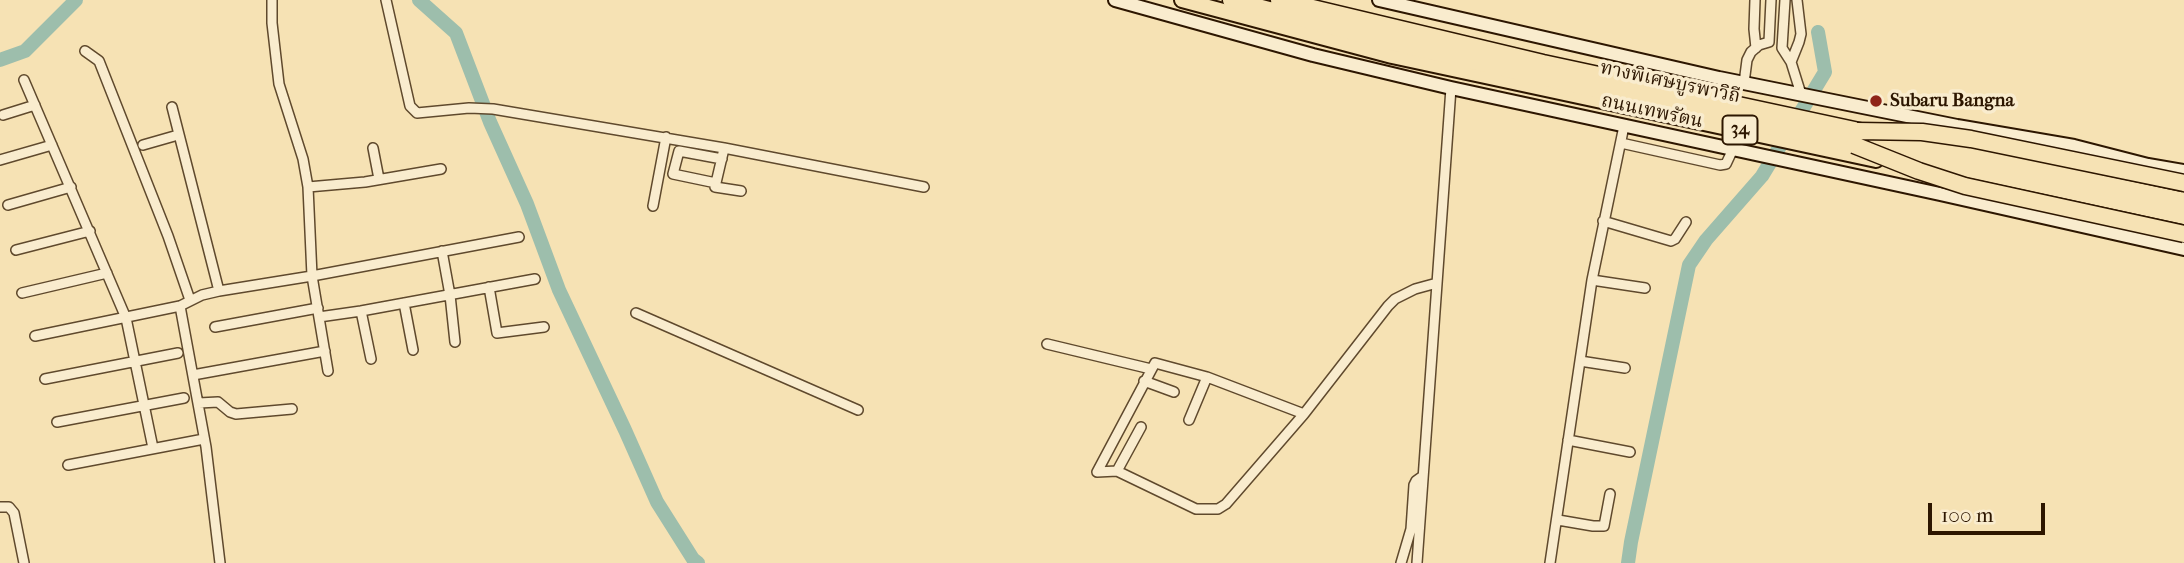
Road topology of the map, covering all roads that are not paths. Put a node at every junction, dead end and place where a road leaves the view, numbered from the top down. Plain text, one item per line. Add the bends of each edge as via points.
1 (272, 0) edge
2 (386, 0) edge
3 (1115, 0) edge
4 (1182, 0) edge
5 (1231, 0) edge
6 (1279, 0) edge
7 (1310, 0) edge
8 (1379, 0) edge
9 (1755, 0) edge
10 (1771, 0) edge
11 (1785, 0) edge
12 (1797, 0) edge
13 (1404, 3) edge
14 (1769, 42) junction
15 (1756, 48) junction
16 (1782, 48) junction
17 (85, 51) dead end
18 (1791, 62) junction
19 (24, 80) dead end
20 (1744, 83) junction
21 (1451, 88) junction
22 (1801, 94) junction
23 (35, 105) junction
24 (172, 107) dead end
25 (3, 114) dead end
26 (1624, 125) junction
27 (1982, 130) junction
28 (178, 135) junction
29 (666, 137) junction
30 (1855, 138) junction
31 (1621, 143) junction
32 (52, 145) junction
33 (144, 145) dead end
34 (373, 148) dead end
35 (724, 148) junction
36 (1733, 149) junction
37 (2004, 157) junction
38 (722, 159) junction
39 (0, 160) edge
40 (441, 169) dead end
41 (2184, 171) edge
42 (379, 179) junction
43 (716, 183) junction
44 (2184, 183) edge
45 (71, 187) junction
46 (308, 187) junction
47 (924, 187) dead end
48 (741, 191) dead end
49 (2184, 196) edge
50 (2184, 201) edge
51 (8, 205) dead end
52 (653, 206) dead end
53 (2184, 216) edge
54 (1603, 221) junction
55 (1685, 222) dead end
56 (90, 231) junction
57 (2184, 234) edge
58 (519, 237) dead end
59 (2184, 249) edge
60 (16, 250) dead end
61 (442, 251) junction
62 (107, 273) junction
63 (312, 276) junction
64 (535, 279) dead end
65 (1592, 280) junction
66 (1437, 283) junction
67 (489, 288) junction
68 (1645, 288) dead end
69 (219, 291) junction
70 (22, 293) dead end
71 (450, 295) junction
72 (190, 300) junction
73 (404, 303) junction
74 (180, 306) junction
75 (361, 311) junction
76 (319, 313) junction
77 (636, 313) dead end
78 (126, 318) junction
79 (215, 327) dead end
80 (544, 327) dead end
81 (35, 336) dead end
82 (455, 342) dead end
83 (1047, 344) dead end
84 (413, 350) dead end
85 (325, 351) junction
86 (178, 353) dead end
87 (371, 359) dead end
88 (135, 361) junction
89 (1580, 361) junction
90 (1625, 368) dead end
91 (1151, 369) junction
92 (328, 370) dead end
93 (193, 375) junction
94 (1207, 377) junction
95 (46, 379) dead end
96 (1144, 381) junction
97 (1174, 391) dead end
98 (184, 398) dead end
99 (199, 402) junction
100 (144, 406) junction
101 (292, 409) dead end
102 (858, 410) dead end
103 (1304, 414) junction
104 (1189, 420) dead end
105 (57, 422) dead end
106 (1141, 427) dead end
107 (204, 439) junction
108 (1568, 440) junction
109 (153, 448) junction
110 (1630, 452) dead end
111 (68, 465) dead end
112 (1117, 471) junction
113 (1423, 476) junction
114 (1610, 494) dead end
115 (0, 507) edge
116 (1558, 520) junction
117 (24, 563) edge
118 (220, 563) edge
119 (1401, 563) edge
120 (1418, 563) edge
121 (1550, 563) edge

1 - 46 street via 279,84
2 - 29 street via 410,106 421,114 493,109
3 - 21 main road, ถนนเทพรัตน / 34
4 - 57 highway, ถนนเทพรัตน / 34 via 1392,56 1857,155
5 - 30 highway, ทางพิเศษบูรพาวิถี via 1545,78
6 - 30 highway, ทางพิเศษบูรพาวิถี
7 - 37 highway, ถนนเทพรัตน / 34 via 1412,27
8 - 13 main road
9 - 15 street
10 - 14 street
11 - 16 street
12 - 18 street via 1801,34
13 - 20 main road
14 - 15 street
14 - 16 street
15 - 20 street via 1747,60
16 - 18 street
17 - 72 street via 99,61
18 - 22 street
19 - 23 street
20 - 22 main road
21 - 26 main road, ถนนเทพรัตน / 34
21 - 66 street
22 - 27 main road
23 - 25 street
23 - 32 street
24 - 28 street
26 - 31 street
26 - 36 main road, ถนนเทพรัตน / 34
27 - 37 main road
27 - 41 main road
28 - 33 street
28 - 69 street
29 - 35 street
29 - 52 street
30 - 44 highway, bridge via 1922,132
30 - 50 highway, ทางพิเศษบูรพาวิถี, bridge
30 - 53 highway, ทางพิเศษบูรพาวิถี, bridge
30 - 57 highway, bridge via 1904,166 1965,186
31 - 36 street via 1720,165 1728,162
31 - 54 street
32 - 39 street
32 - 45 street
34 - 42 street
35 - 38 street
35 - 47 street
36 - 59 main road, ถนนเทพรัตน / 34
37 - 49 highway, ถนนเทพรัตน / 34
38 - 43 street
38 - 43 street via 679,151 673,174
40 - 42 street
42 - 46 street
43 - 48 street via 715,187
45 - 51 street
45 - 56 street
46 - 63 street
54 - 55 street via 1671,241
54 - 65 street
56 - 60 street
56 - 62 street
58 - 61 street
61 - 63 street
61 - 71 street
62 - 70 street
62 - 78 street
63 - 69 street
63 - 76 street
64 - 67 street
65 - 68 street
65 - 89 street
66 - 103 street via 1395,299
66 - 113 street
67 - 71 street
67 - 80 street via 497,333
69 - 72 street
71 - 73 street
71 - 82 street
72 - 74 street
73 - 75 street
73 - 84 street
74 - 78 street
74 - 93 street
75 - 76 street
75 - 87 street
76 - 79 street
76 - 85 street
77 - 102 street
78 - 81 street
78 - 88 street
83 - 91 street
85 - 92 street
85 - 93 street
86 - 88 street
88 - 95 street
88 - 100 street
89 - 90 street
89 - 108 street
91 - 94 street via 1159,363
91 - 96 street
93 - 99 street
94 - 103 street
94 - 104 street
96 - 97 street
96 - 112 street via 1097,472
98 - 100 street
99 - 101 street via 218,402 236,414
99 - 107 street
100 - 105 street
100 - 109 street
103 - 112 street via 1218,509 1196,509
106 - 112 street
107 - 109 street
107 - 118 street
108 - 110 street
108 - 116 street
109 - 111 street
113 - 119 street via 1416,481 1411,529
113 - 120 street
114 - 116 street via 1604,526
115 - 117 street via 14,513
116 - 121 street

